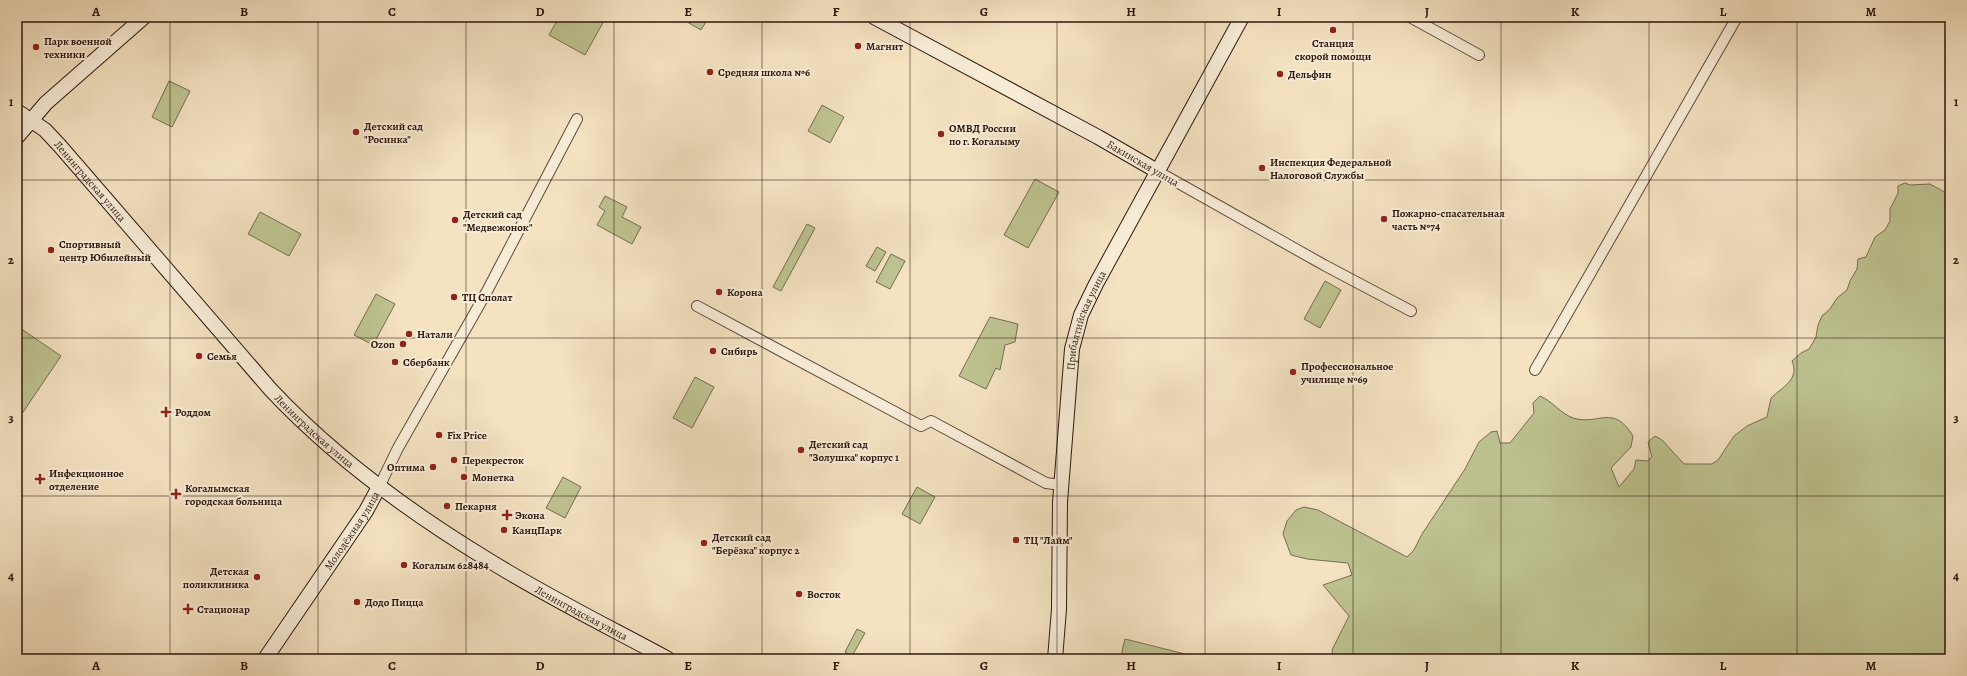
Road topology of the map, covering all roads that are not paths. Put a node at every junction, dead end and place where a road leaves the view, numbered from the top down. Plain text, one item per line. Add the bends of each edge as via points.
1 (144, 17) edge
2 (874, 17) edge
3 (1242, 17) edge
4 (1410, 17) edge
5 (1737, 17) edge
6 (1479, 55) dead end
7 (17, 111) edge
8 (577, 119) dead end
9 (30, 120) junction
10 (17, 137) edge
11 (1157, 171) junction
12 (697, 306) dead end
13 (1411, 311) dead end
14 (1535, 370) dead end
15 (1061, 485) junction
16 (380, 486) junction
17 (265, 659) edge
18 (668, 659) edge
19 (1055, 659) edge

1 - 9 street
2 - 11 street, Бакинская улица
3 - 11 street, Прибалтийская улица
4 - 6 street
5 - 14 street
7 - 9 street, Ленинградская улица
8 - 16 street, Молодёжная улица via 486,294 389,463
9 - 10 street
9 - 16 street, Ленинградская улица via 60,146 285,405 313,433
11 - 13 street, Бакинская улица
11 - 15 street, Прибалтийская улица via 1090,296 1076,332 1070,369
12 - 15 street via 921,426 931,421 1046,483
15 - 19 street, Прибалтийская улица via 1059,608
16 - 17 street, Молодёжная улица via 366,511
16 - 18 street, Ленинградская улица via 486,559

